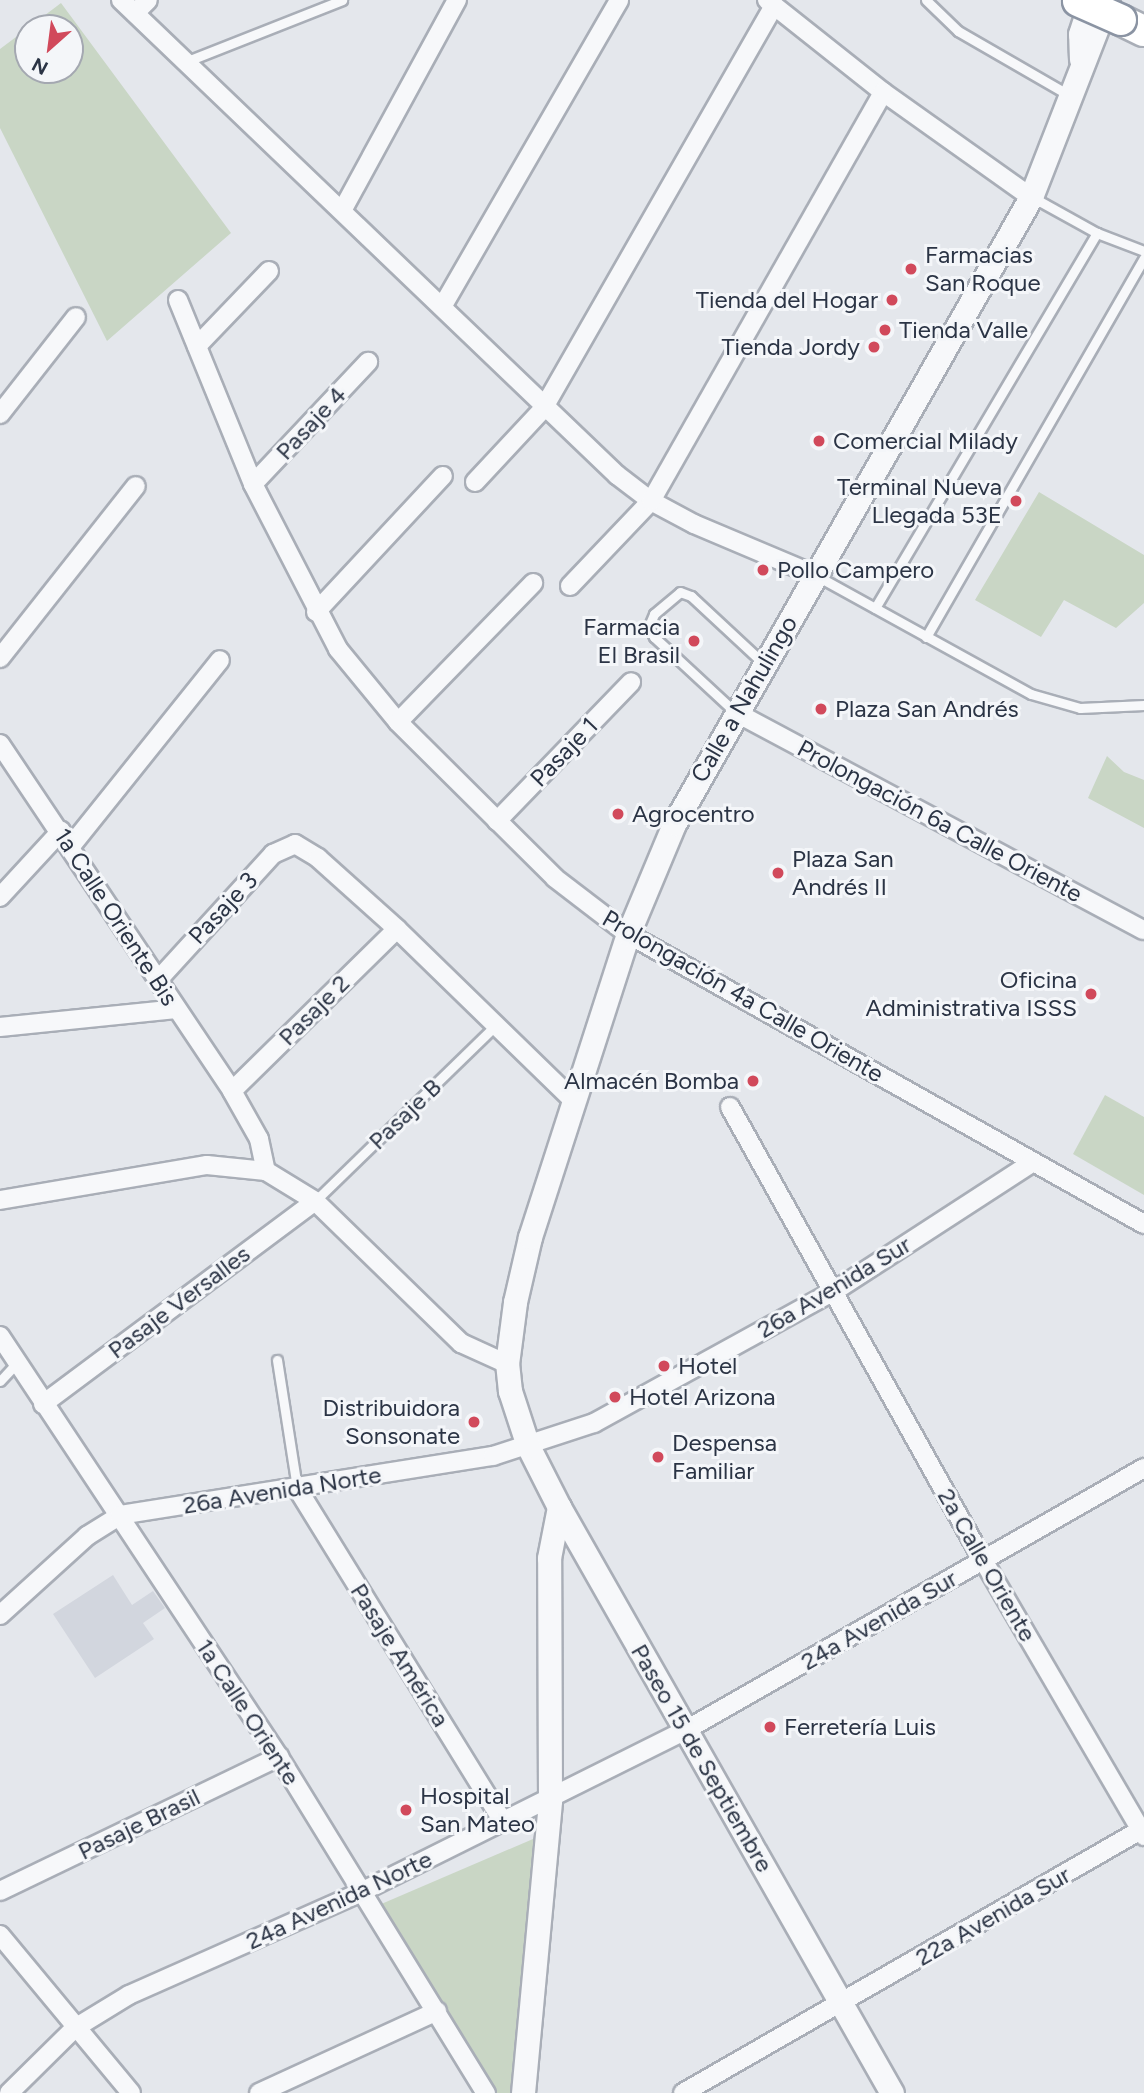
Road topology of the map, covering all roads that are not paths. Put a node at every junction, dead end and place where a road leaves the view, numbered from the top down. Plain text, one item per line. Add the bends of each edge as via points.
1 (121, 0) edge
2 (342, 0) edge
3 (457, 0) edge
4 (620, 0) edge
5 (926, 0) edge
6 (1077, 0) edge
7 (1091, 0) edge
8 (771, 3) edge
9 (141, 7) edge
10 (1124, 17) edge
11 (1081, 60) junction
12 (185, 62) junction
13 (883, 92) junction
14 (1069, 95) junction
15 (1031, 197) junction
16 (344, 209) junction
17 (1097, 233) junction
18 (1144, 251) edge
19 (1144, 258) edge
20 (269, 271) dead end
21 (178, 300) dead end
22 (442, 307) junction
23 (76, 317) dead end
24 (197, 345) junction
25 (368, 362) dead end
26 (543, 409) junction
27 (0, 414) edge
28 (443, 476) dead end
29 (475, 482) dead end
30 (253, 484) junction
31 (136, 486) dead end
32 (651, 502) junction
33 (817, 576) junction
34 (533, 583) dead end
35 (570, 586) dead end
36 (875, 608) junction
37 (316, 612) junction
38 (926, 637) junction
39 (0, 658) edge
40 (220, 660) dead end
41 (763, 663) junction
42 (631, 682) dead end
43 (1144, 705) edge
44 (735, 712) junction
45 (398, 722) junction
46 (0, 744) edge
47 (497, 821) junction
48 (66, 839) junction
49 (0, 897) edge
50 (397, 929) junction
51 (1144, 930) edge
52 (628, 934) junction
53 (158, 979) junction
54 (176, 1009) junction
55 (0, 1027) edge
56 (494, 1027) junction
57 (232, 1091) junction
58 (574, 1101) junction
59 (730, 1107) dead end
60 (1033, 1163) junction
61 (266, 1171) junction
62 (0, 1200) edge
63 (315, 1200) junction
64 (1144, 1224) edge
65 (835, 1290) junction
66 (0, 1336) edge
67 (278, 1360) dead end
68 (16, 1364) junction
69 (507, 1364) junction
70 (0, 1381) edge
71 (43, 1404) junction
72 (519, 1419) joint
73 (594, 1423) joint
74 (528, 1446) junction
75 (1144, 1468) edge
76 (296, 1488) junction
77 (559, 1507) junction
78 (120, 1515) junction
79 (983, 1560) junction
80 (0, 1615) edge
81 (686, 1730) junction
82 (279, 1757) junction
83 (550, 1800) junction
84 (503, 1822) junction
85 (1143, 1831) edge
86 (0, 1891) edge
87 (359, 1893) junction
88 (0, 1935) edge
89 (842, 2005) junction
90 (437, 2011) junction
91 (75, 2028) junction
92 (9, 2093) edge
93 (131, 2093) edge
94 (258, 2093) edge
95 (486, 2093) edge
96 (523, 2093) edge
97 (683, 2093) edge
98 (892, 2093) edge

1 - 9 street
2 - 12 lane
3 - 16 street
4 - 22 street
5 - 14 lane via 958,31
6 - 10 highway, bridge
7 - 11 street, Calle a Nahulingo via 1080,34
8 - 13 street
8 - 26 street
9 - 12 street
10 - 11 street, Calle a Nahulingo via 1095,39
11 - 14 street, Calle a Nahulingo
12 - 16 street
13 - 15 street
13 - 32 street
14 - 15 street, Calle a Nahulingo
15 - 17 lane
15 - 33 street, Calle a Nahulingo
16 - 22 street
17 - 18 lane
17 - 36 lane
19 - 38 lane
20 - 24 street
21 - 24 street, Prolongación 4a Calle Oriente
22 - 26 street
23 - 27 street
24 - 30 street, Prolongación 4a Calle Oriente
25 - 30 street, Pasaje 4
26 - 29 street
26 - 32 street
28 - 37 street
30 - 37 street, Prolongación 4a Calle Oriente
31 - 39 street
32 - 33 street
32 - 35 street
33 - 36 lane
33 - 41 street, Calle a Nahulingo
34 - 45 street
36 - 38 lane
37 - 45 street, Prolongación 4a Calle Oriente via 361,680
38 - 43 lane via 1031,694 1080,708
40 - 48 street
41 - 44 street, Calle a Nahulingo
41 - 44 lane via 691,596 680,592 654,614 649,626 654,637
42 - 47 street, Pasaje 1
44 - 51 street, Prolongación 6a Calle Oriente
44 - 52 street, Calle a Nahulingo via 674,824
45 - 47 street, Prolongación 4a Calle Oriente
46 - 48 street, 1a Calle Oriente Bis
47 - 52 street, Prolongación 4a Calle Oriente via 555,878
48 - 49 street
48 - 53 street, 1a Calle Oriente Bis
50 - 53 street, Pasaje 3 via 318,858 295,844 273,854
50 - 56 street
50 - 57 street, Pasaje 2
52 - 58 street, Calle a Nahulingo
52 - 60 street, Prolongación 4a Calle Oriente
53 - 54 street, 1a Calle Oriente Bis
54 - 55 street
54 - 57 street, 1a Calle Oriente Bis
56 - 58 street
56 - 63 lane, Pasaje B
57 - 61 street, 1a Calle Oriente Bis via 259,1139
58 - 69 street, Calle a Nahulingo via 530,1237
59 - 65 street, 2a Calle Oriente
60 - 64 street, Prolongación 4a Calle Oriente
60 - 65 street, 26a Avenida Sur
61 - 62 street via 207,1165
61 - 63 street
63 - 69 street via 461,1343
63 - 71 street, Pasaje Versalles
65 - 73 street, 26a Avenida Sur
65 - 79 street, 2a Calle Oriente
66 - 68 street, 1a Calle Oriente
67 - 76 lane
68 - 70 lane
68 - 71 street, 1a Calle Oriente
69 - 72 street, Calle a Nahulingo
71 - 78 street, 1a Calle Oriente
72 - 74 street, Paseo 15 de Septiembre
73 - 74 street, 26a Avenida Norte
74 - 76 street, 26a Avenida Norte
74 - 77 street, Paseo 15 de Septiembre
75 - 79 street, 24a Avenida Sur
76 - 78 street, 26a Avenida Norte
76 - 84 street, Pasaje América
77 - 81 street, Paseo 15 de Septiembre
77 - 83 street via 549,1559
78 - 80 street, 26a Avenida Norte via 87,1536
78 - 82 street, 1a Calle Oriente
79 - 81 street, 24a Avenida Sur
79 - 85 street, 2a Calle Oriente
81 - 83 street, 24a Avenida Norte
81 - 89 street, Paseo 15 de Septiembre
82 - 86 street, Pasaje Brasil
82 - 87 street, 1a Calle Oriente
83 - 84 street, 24a Avenida Norte
83 - 96 street
84 - 87 street, 24a Avenida Norte
85 - 89 street, 22a Avenida Sur
87 - 90 street, 1a Calle Oriente
87 - 91 street, 24a Avenida Norte via 129,1995
88 - 91 street
89 - 97 street, 22a Avenida Sur
89 - 98 street, Paseo 15 de Septiembre
90 - 94 street
90 - 95 street, 1a Calle Oriente
91 - 92 street, 24a Avenida Norte
91 - 93 street

